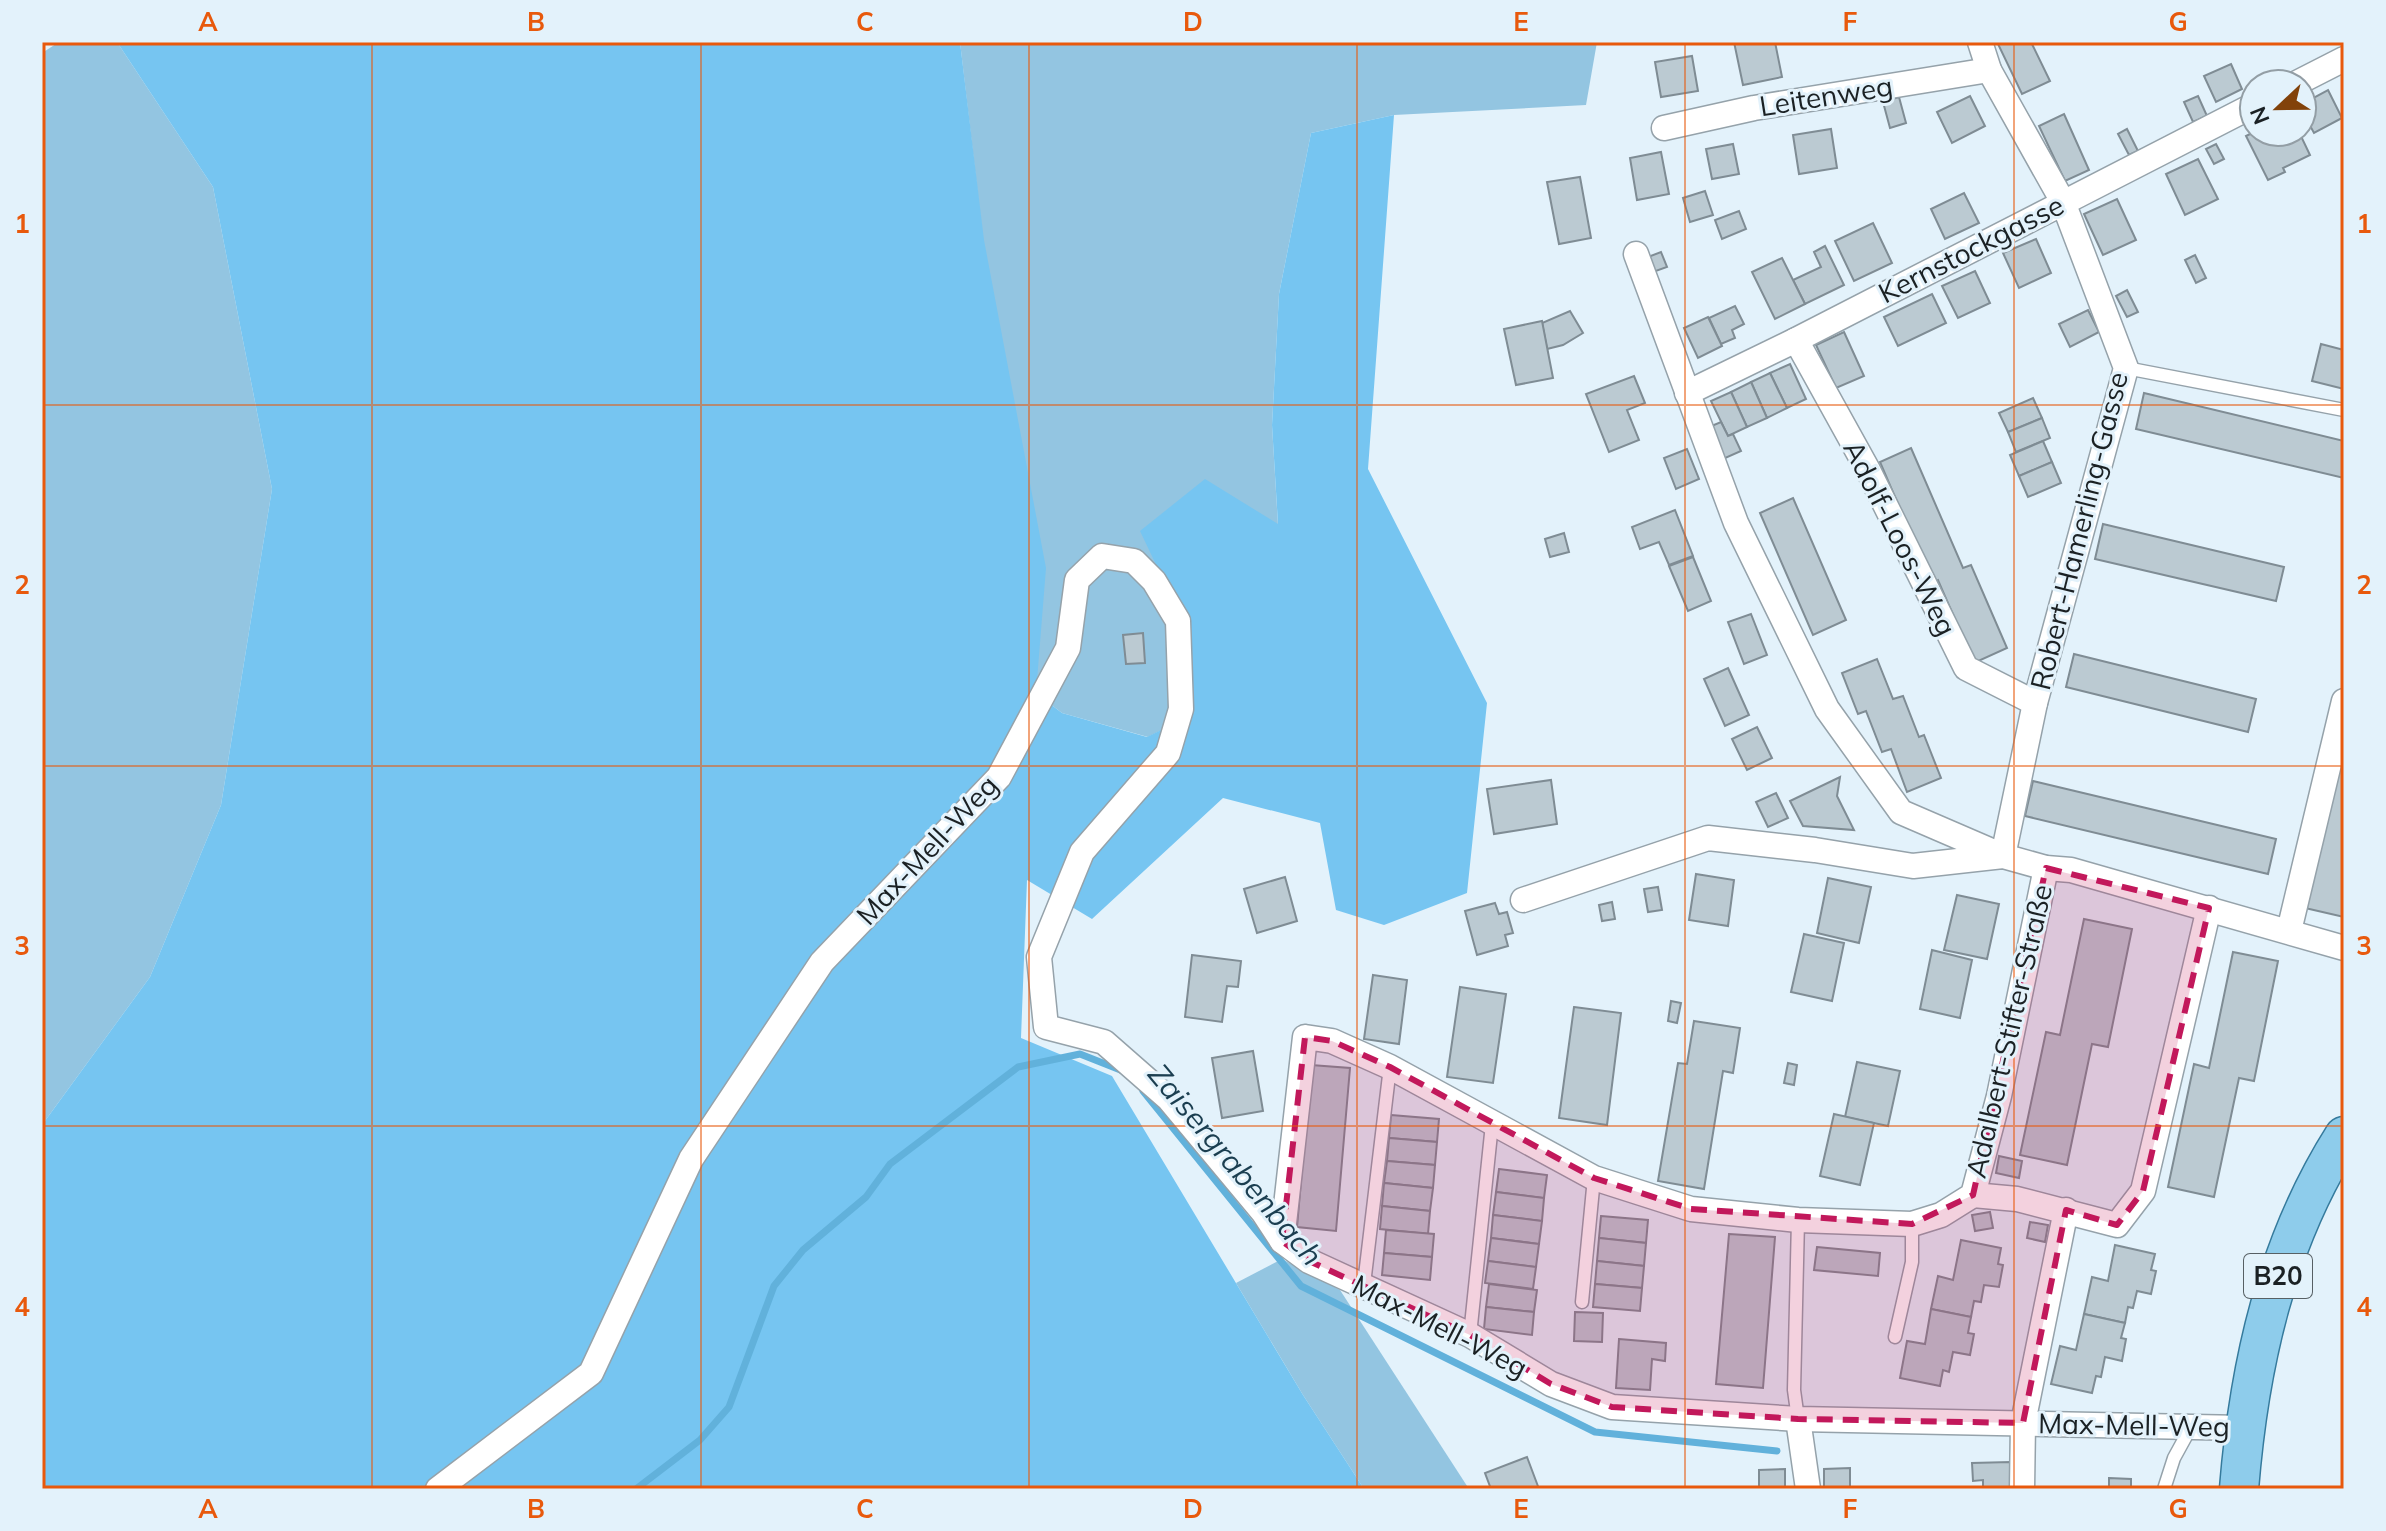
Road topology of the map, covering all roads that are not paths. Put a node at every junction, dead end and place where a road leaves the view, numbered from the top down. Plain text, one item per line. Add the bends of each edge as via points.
1 (1980, 42) edge
2 (2344, 59) edge
3 (1989, 70) junction
4 (2318, 72) edge
5 (2238, 113) edge
6 (1664, 128) dead end
7 (2063, 202) junction
8 (1636, 254) dead end
9 (1796, 340) junction
10 (2126, 368) junction
11 (1687, 393) junction
12 (2344, 410) edge
13 (2344, 701) edge
14 (2035, 703) junction
15 (2003, 856) junction
16 (2046, 868) junction
17 (1523, 900) dead end
18 (2209, 908) junction
19 (2289, 931) junction
20 (2344, 948) edge
21 (1390, 1067) junction
22 (1492, 1124) junction
23 (2344, 1136) edge
24 (1594, 1178) junction
25 (1973, 1195) junction
26 (2066, 1210) junction
27 (1798, 1220) junction
28 (1912, 1224) junction
29 (1282, 1241) junction
30 (1364, 1284) junction
31 (1582, 1302) dead end
32 (1470, 1335) junction
33 (1895, 1337) dead end
34 (1798, 1419) junction
35 (2023, 1423) junction
36 (2191, 1427) junction
37 (2244, 1428) junction
38 (438, 1489) edge
39 (1808, 1489) edge
40 (2022, 1489) edge
41 (2164, 1489) edge
42 (2239, 1489) edge

1 - 3 street, Robert-Hamerling-Gasse
2 - 4 street
3 - 6 street, Leitenweg
3 - 7 street, Robert-Hamerling-Gasse
5 - 7 street, Kernstockgasse
7 - 9 street, Kernstockgasse
7 - 10 street, Robert-Hamerling-Gasse
8 - 11 street
9 - 11 street, Kernstockgasse
9 - 14 street, Adolf-Loos-Weg via 1868,470 1966,668
10 - 12 lane
10 - 14 street, Robert-Hamerling-Gasse
11 - 15 street via 1736,523 1827,709 1901,812
13 - 19 street
14 - 15 street, Robert-Hamerling-Gasse
15 - 16 street, Adalbert-Stifter-Straße
15 - 17 street, Adalbert-Stifter-Straße via 1913,866 1708,838
16 - 18 street, Adalbert-Stifter-Straße via 2071,870
16 - 25 street, Adalbert-Stifter-Straße
18 - 19 street, Adalbert-Stifter-Straße
18 - 26 street, Adalbert-Stifter-Straße via 2143,1191 2117,1225
19 - 20 street, Adalbert-Stifter-Straße
21 - 22 street, Adalbert-Stifter-Straße
21 - 29 street, Adalbert-Stifter-Straße via 1332,1041 1305,1037
21 - 30 lane
22 - 24 street, Adalbert-Stifter-Straße
22 - 32 lane
23 - 37 main road, B20 via 2308,1202 2279,1272
24 - 27 street, Adalbert-Stifter-Straße via 1691,1209
24 - 31 lane
25 - 26 street, Adalbert-Stifter-Straße
25 - 28 street, Adalbert-Stifter-Straße via 1941,1215
26 - 35 street, Max-Mell-Weg
27 - 28 street, Adalbert-Stifter-Straße
27 - 34 lane
28 - 33 lane via 1912,1262
29 - 30 street, Max-Mell-Weg via 1309,1261
29 - 38 street, Max-Mell-Weg via 1169,1099 1104,1042 1046,1027 1039,957 1082,852 1168,753 1181,709 1178,621 1154,581 1134,561 1102,556 1077,580 1068,648 999,777 822,962 691,1159 591,1373
30 - 32 street, Max-Mell-Weg
32 - 34 street, Max-Mell-Weg via 1551,1384 1612,1407
34 - 35 street, Max-Mell-Weg
34 - 39 street
35 - 36 street, Max-Mell-Weg
35 - 40 street
36 - 37 street, Max-Mell-Weg
36 - 41 lane
37 - 42 main road, B20

